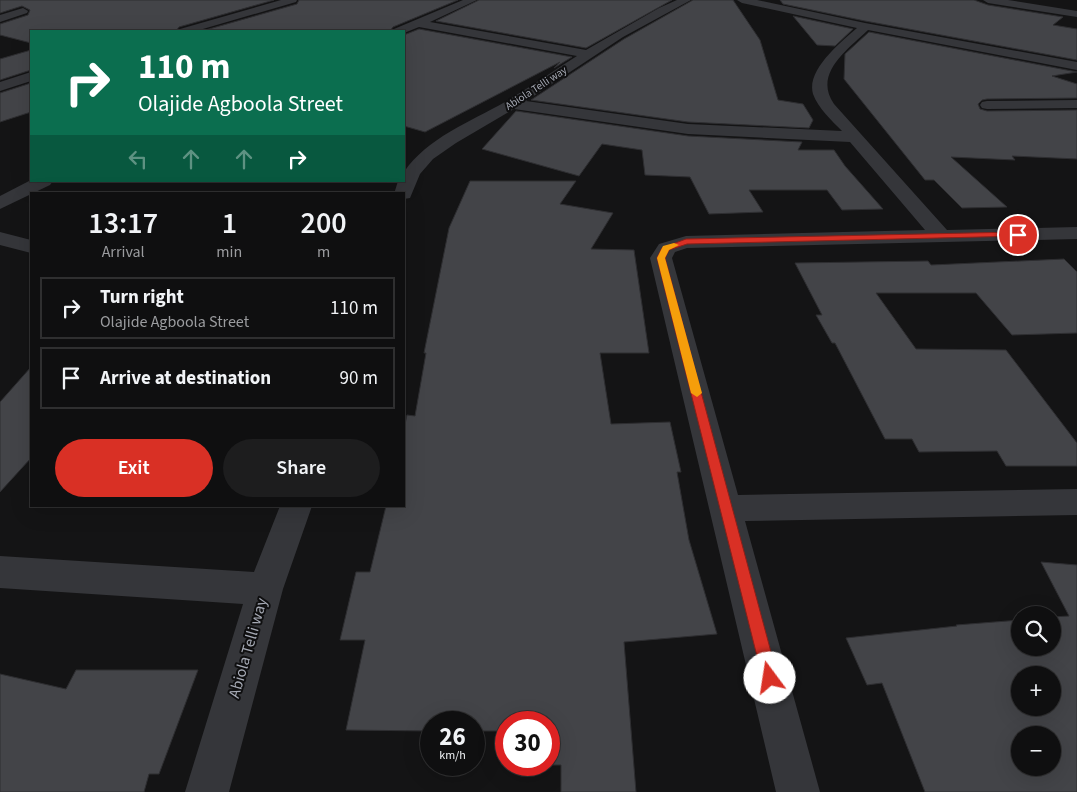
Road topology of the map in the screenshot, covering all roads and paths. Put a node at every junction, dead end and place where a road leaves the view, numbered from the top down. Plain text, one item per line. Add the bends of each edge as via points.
1 (292, 0) edge
2 (472, 0) edge
3 (686, 0) edge
4 (742, 0) edge
5 (988, 0) edge
6 (23, 11) dead end
7 (1077, 14) edge
8 (0, 19) edge
9 (418, 23) junction
10 (865, 26) junction
11 (187, 30) edge
12 (400, 30) edge
13 (587, 54) junction
14 (1077, 66) edge
15 (30, 76) edge
16 (0, 87) edge
17 (512, 104) junction
18 (1077, 104) edge
19 (987, 105) dead end
20 (855, 137) junction
21 (42, 182) edge
22 (404, 192) edge
23 (0, 203) edge
24 (1077, 233) edge
25 (941, 236) junction
26 (0, 238) edge
27 (30, 247) edge
28 (1077, 502) edge
29 (296, 507) edge
30 (727, 508) junction
31 (0, 572) edge
32 (265, 589) junction
33 (208, 792) edge
34 (798, 792) edge

1 - 11 street
2 - 9 street
3 - 13 street, Abiola Telli way via 655,14
4 - 10 street
5 - 7 street
6 - 8 street
9 - 12 street
9 - 13 street
10 - 14 street
10 - 20 street via 824,68 820,79 820,92 828,106
13 - 17 street, Abiola Telli way
15 - 16 street
17 - 20 street via 688,129
17 - 22 street, Abiola Telli way via 435,150 419,163
18 - 19 street
20 - 25 street
21 - 23 street
24 - 25 street
25 - 30 street via 686,242 666,248 661,258
26 - 27 street
28 - 30 street
29 - 32 street, Abiola Telli way
30 - 34 street
31 - 32 street
32 - 33 street, Abiola Telli way

